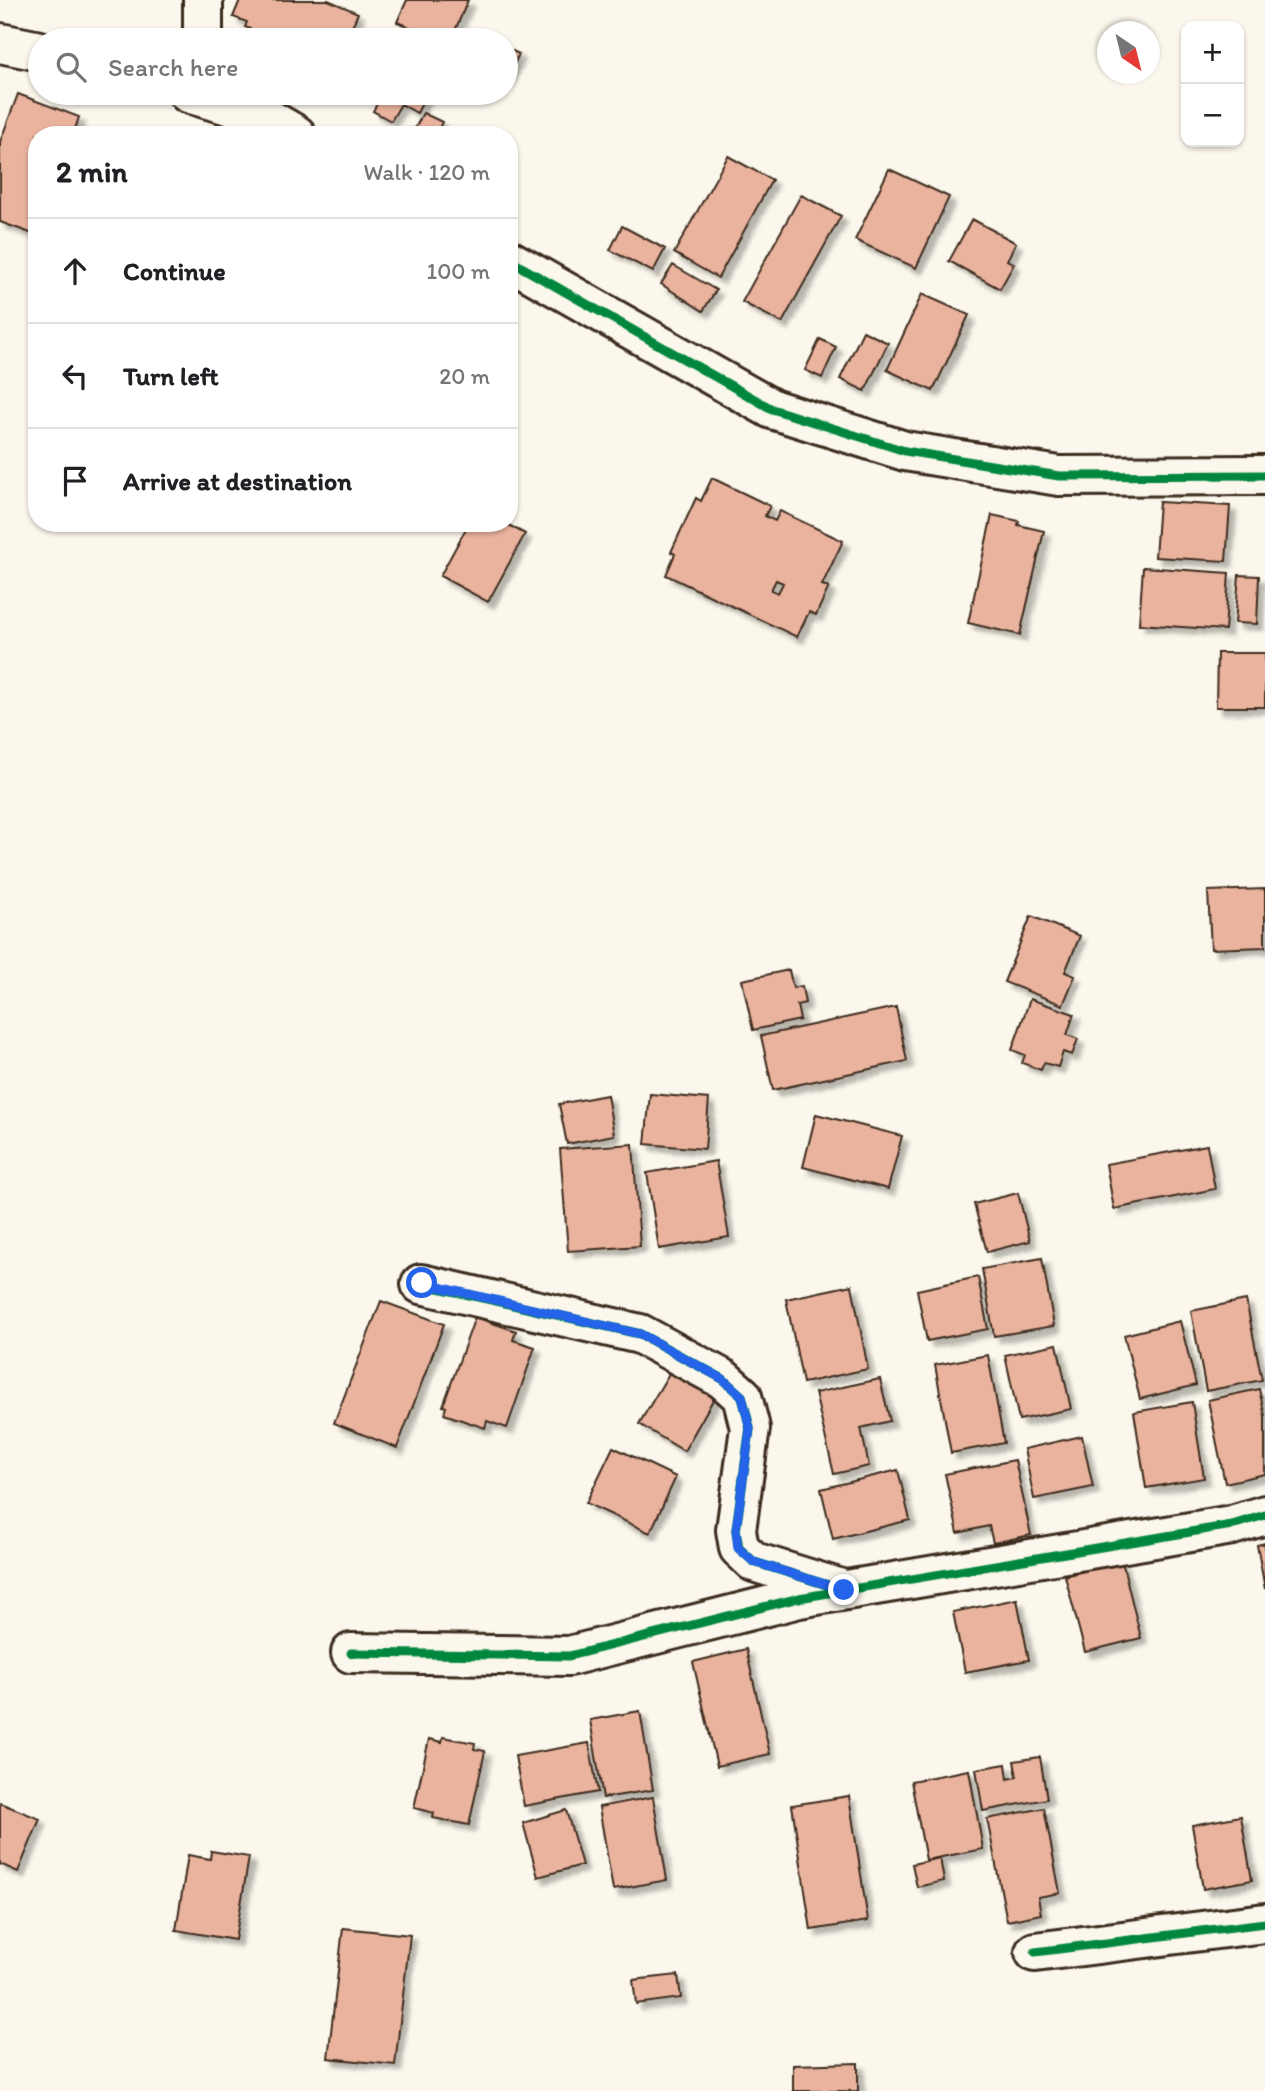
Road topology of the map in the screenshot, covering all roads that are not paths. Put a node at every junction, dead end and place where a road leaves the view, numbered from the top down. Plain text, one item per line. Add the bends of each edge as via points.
1 (203, 0) edge
2 (203, 28) edge
3 (0, 43) edge
4 (28, 49) edge
5 (232, 105) edge
6 (281, 126) edge
7 (518, 265) edge
8 (1265, 475) edge
9 (422, 1283) dead end
10 (1265, 1515) edge
11 (844, 1590) junction
12 (351, 1653) dead end
13 (1265, 1923) edge
14 (1035, 1952) dead end

1 - 2 street
3 - 4 street
5 - 6 street
7 - 8 street via 772,409 905,452 1059,476
9 - 11 street via 640,1334 723,1379 742,1396 750,1429 736,1530 738,1548 754,1562
10 - 11 street via 1232,1525
11 - 12 street via 569,1656
13 - 14 street

